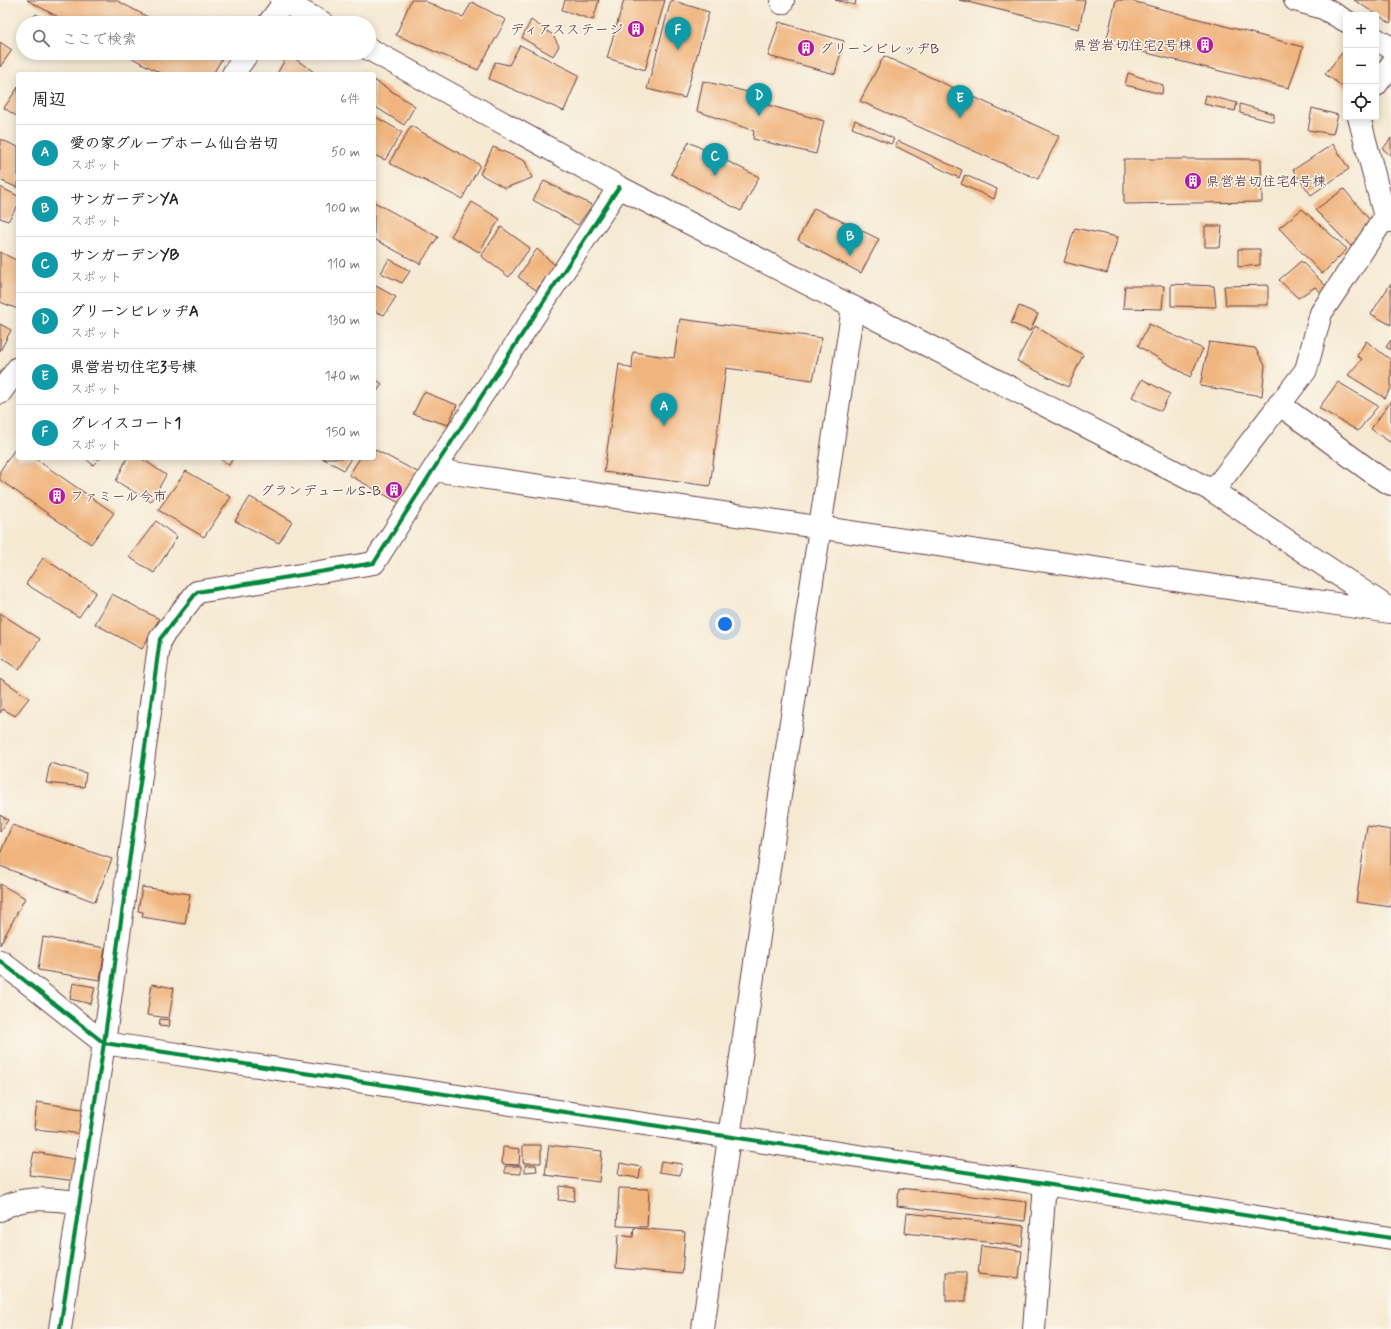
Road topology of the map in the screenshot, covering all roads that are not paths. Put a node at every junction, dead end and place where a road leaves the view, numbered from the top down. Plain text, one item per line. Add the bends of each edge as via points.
1 (284, 0) edge
2 (1295, 0) edge
3 (274, 16) edge
4 (311, 16) edge
5 (1343, 20) edge
6 (1379, 41) edge
7 (1391, 48) edge
8 (376, 53) edge
9 (243, 60) edge
10 (1391, 65) edge
11 (234, 72) edge
12 (1377, 84) edge
13 (1360, 120) edge
14 (619, 187) junction
15 (1388, 219) edge
16 (853, 307) junction
17 (16, 371) edge
18 (0, 392) edge
19 (1279, 404) junction
20 (433, 470) junction
21 (1391, 484) edge
22 (1213, 491) junction
23 (820, 527) junction
24 (1391, 611) edge
25 (0, 961) edge
26 (104, 1043) junction
27 (729, 1137) junction
28 (1045, 1184) junction
29 (80, 1202) junction
30 (0, 1210) edge
31 (1391, 1238) edge
32 (60, 1329) edge
33 (703, 1329) edge
34 (1034, 1329) edge

1 - 3 street
1 - 4 street
2 - 5 street via 1323,8
6 - 7 street
8 - 14 street
9 - 11 street
10 - 12 street
13 - 15 street
14 - 16 street
14 - 20 street
15 - 19 street via 1321,313 1306,370
16 - 22 street
16 - 23 street
17 - 18 street
19 - 21 street
19 - 22 street
20 - 23 street
20 - 26 street via 374,563 197,592 160,639
22 - 24 street
23 - 24 street
23 - 27 street
25 - 26 street
26 - 27 street
26 - 29 street
27 - 28 street
27 - 33 street
28 - 31 street
28 - 34 street
29 - 30 street via 37,1199 21,1201
29 - 32 street

